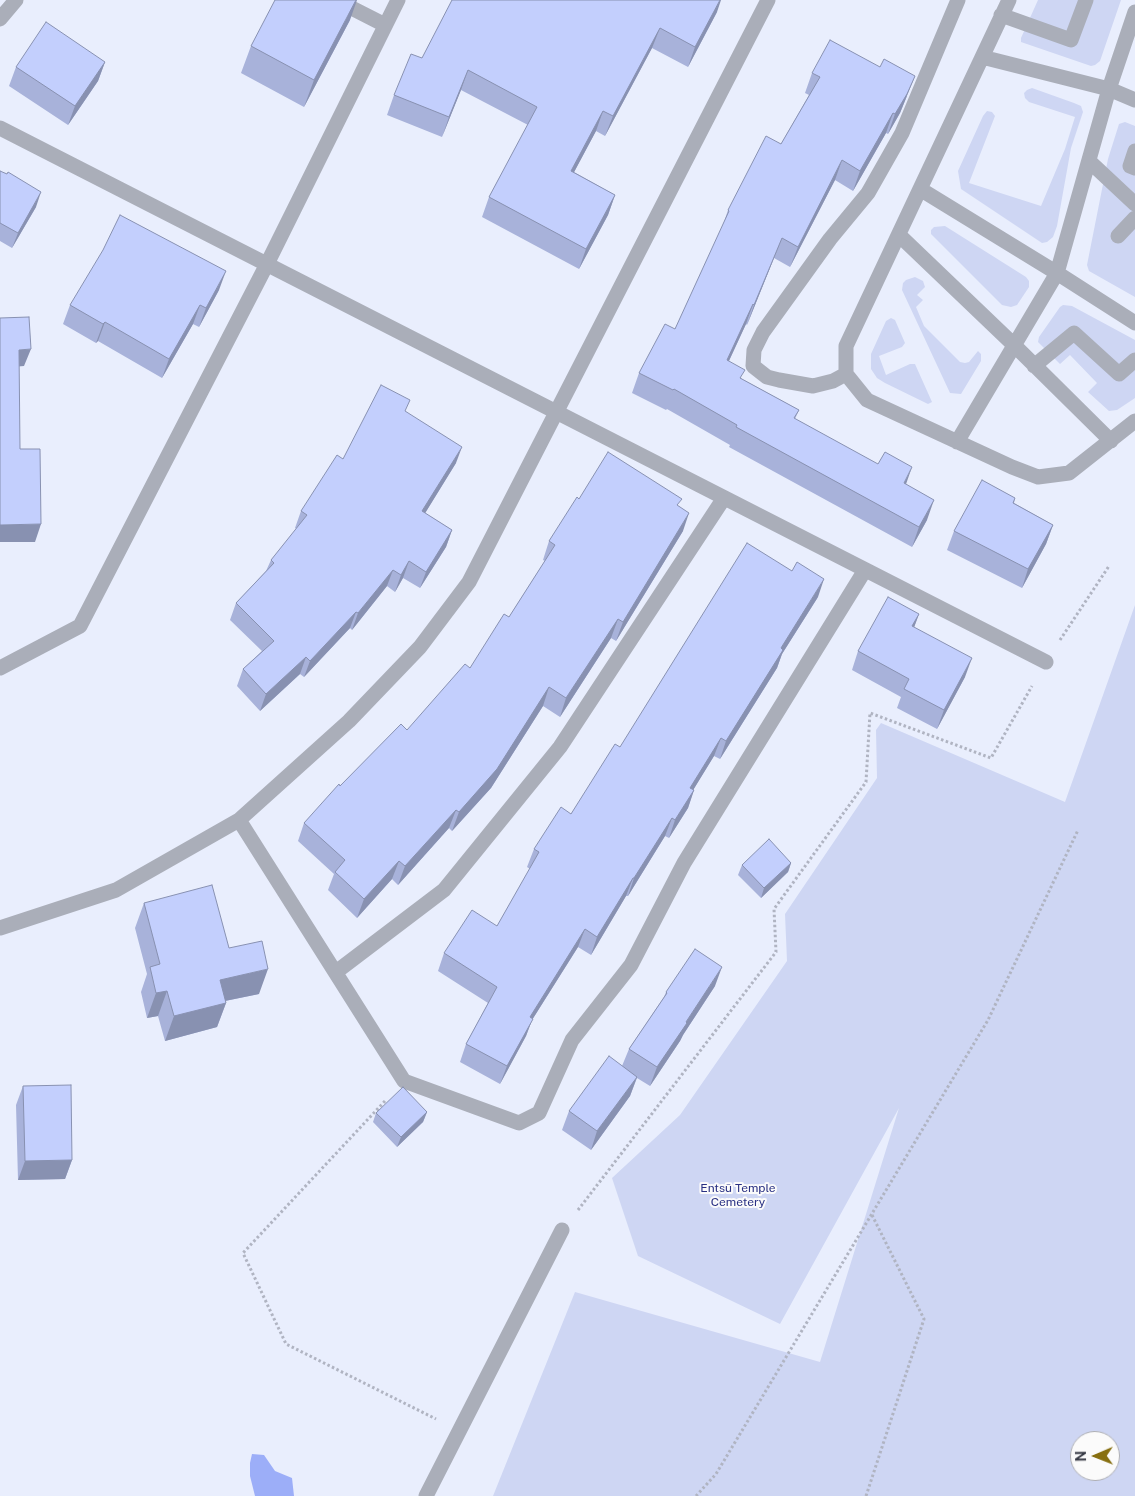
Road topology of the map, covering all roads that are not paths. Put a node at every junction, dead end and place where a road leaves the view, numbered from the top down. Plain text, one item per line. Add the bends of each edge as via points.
1 (16, 0) edge
2 (336, 0) edge
3 (398, 0) edge
4 (768, 0) edge
5 (958, 0) edge
6 (1009, 0) edge
7 (1086, 0) edge
8 (1002, 15) junction
9 (1135, 15) edge
10 (0, 19) edge
11 (385, 25) junction
12 (982, 57) junction
13 (1109, 89) junction
14 (1135, 100) edge
15 (0, 128) edge
16 (1135, 151) edge
17 (1089, 161) junction
18 (1135, 168) edge
19 (920, 188) junction
20 (1135, 204) edge
21 (1135, 218) edge
22 (898, 235) junction
23 (1118, 236) dead end
24 (267, 264) junction
25 (1058, 273) junction
26 (1135, 323) edge
27 (1015, 346) junction
28 (1135, 360) edge
29 (1034, 366) junction
30 (846, 374) junction
31 (557, 412) junction
32 (1135, 421) edge
33 (1111, 441) junction
34 (957, 442) junction
35 (724, 498) junction
36 (866, 570) junction
37 (1046, 662) road end
38 (0, 668) edge
39 (239, 820) junction
40 (0, 928) edge
41 (336, 972) junction
42 (562, 1230) road end
43 (426, 1496) edge

1 - 10 street
2 - 11 street
3 - 11 street
4 - 31 street
5 - 30 street via 902,133 868,192 790,292 754,350 753,366 767,377 813,386
6 - 8 street
7 - 8 street via 1071,40
8 - 12 street
9 - 13 street
11 - 24 street
12 - 13 street
12 - 19 street
13 - 14 street
13 - 17 street
15 - 24 street
16 - 18 street via 1130,166
17 - 20 street
17 - 25 street
19 - 22 street
19 - 25 street
21 - 23 street
22 - 27 street
22 - 30 street via 846,346
24 - 31 street
24 - 38 street via 80,626
25 - 26 street
25 - 27 street
27 - 29 street
27 - 34 street
28 - 29 street via 1119,374 1074,333
29 - 33 street
30 - 34 street via 867,400
31 - 35 street
31 - 39 street via 469,582 420,647 350,721
32 - 33 street
33 - 34 street via 1069,473 1038,477
35 - 36 street
35 - 41 street via 560,747 444,890
36 - 37 street
36 - 41 street via 684,863 631,965 572,1040 539,1113 519,1123 404,1081
39 - 40 street via 116,890
39 - 41 street
42 - 43 street

